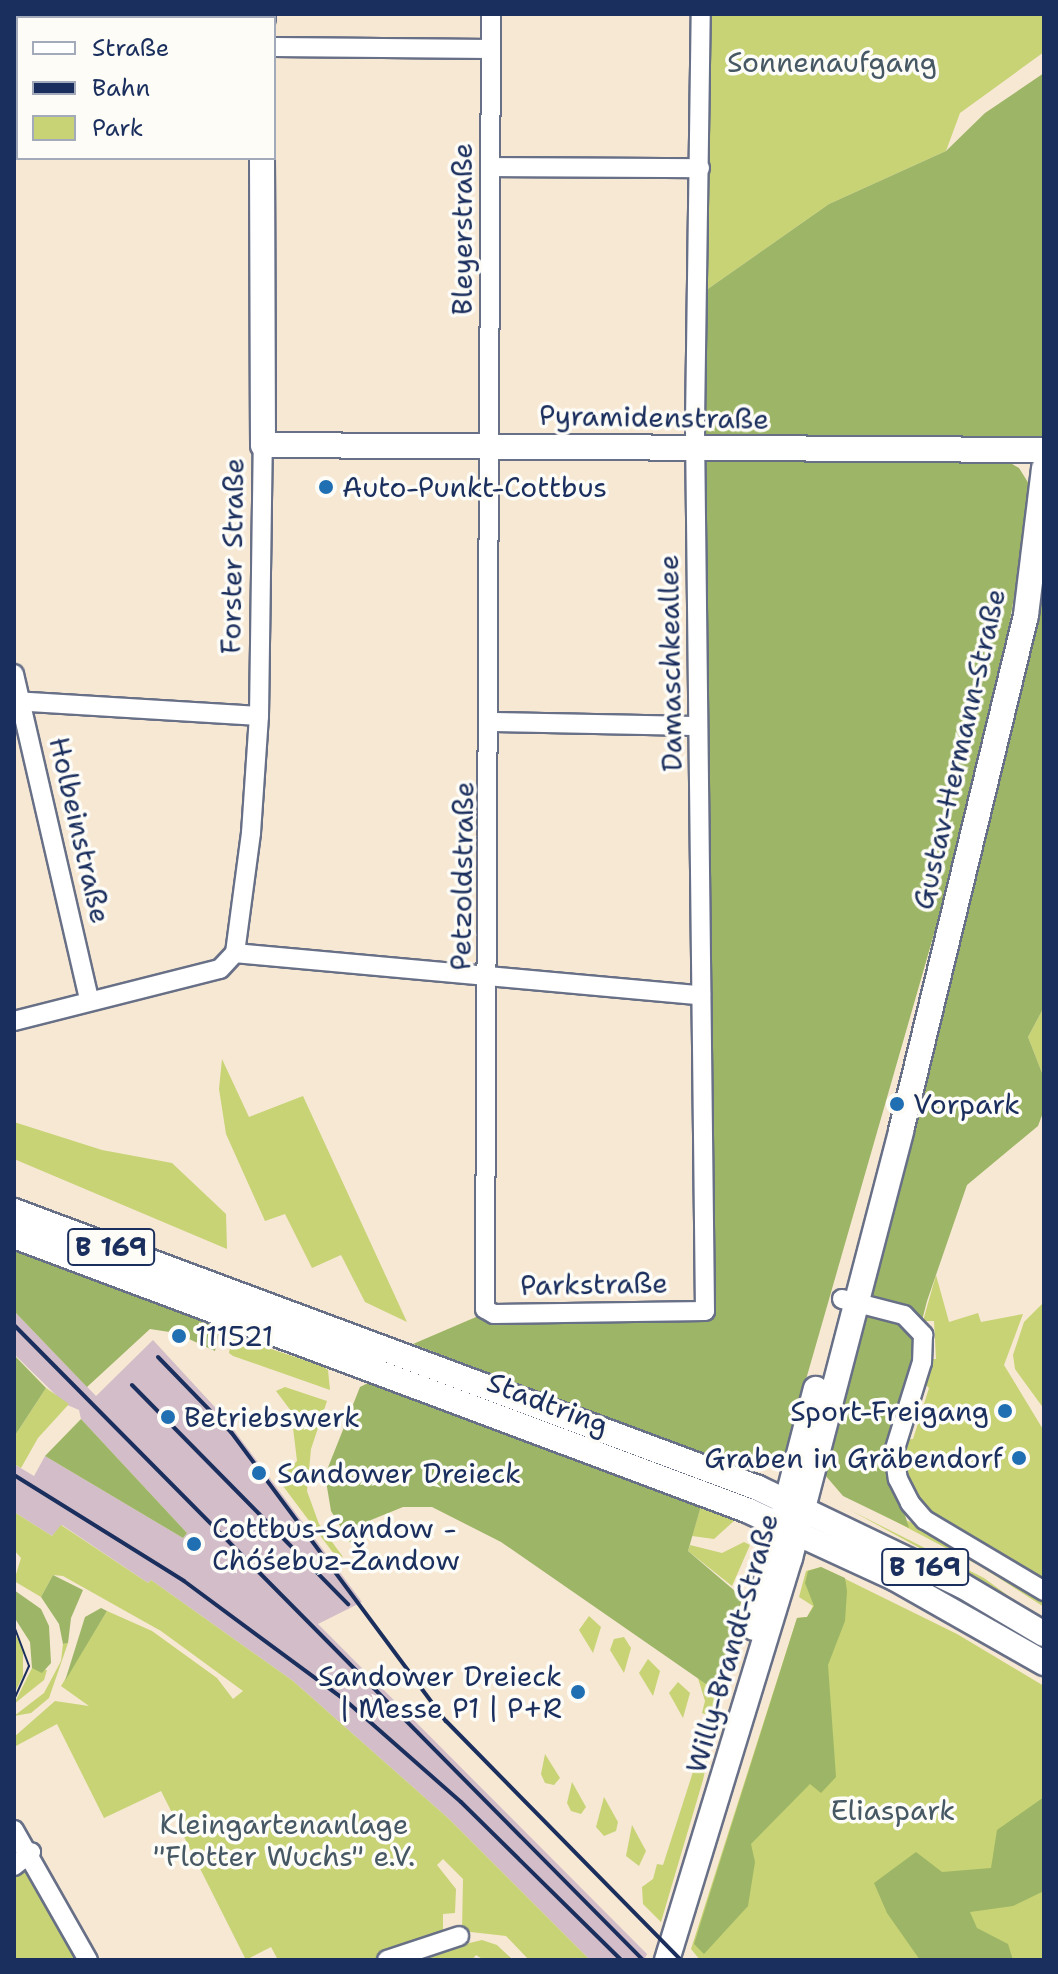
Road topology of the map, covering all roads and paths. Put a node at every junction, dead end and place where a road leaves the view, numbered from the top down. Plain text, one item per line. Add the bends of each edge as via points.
1 (491, 14) edge
2 (701, 14) edge
3 (276, 47) edge
4 (491, 49) junction
5 (262, 160) edge
6 (491, 167) junction
7 (700, 168) junction
8 (263, 445) junction
9 (490, 445) junction
10 (696, 447) junction
11 (1044, 450) edge
12 (1044, 468) edge
13 (14, 674) edge
14 (18, 699) edge
15 (259, 716) junction
16 (491, 722) junction
17 (698, 726) junction
18 (232, 958) junction
19 (489, 976) junction
20 (701, 995) junction
21 (89, 999) junction
22 (14, 1021) edge
23 (14, 1211) edge
24 (14, 1236) edge
25 (848, 1301) junction
26 (485, 1309) joint
27 (705, 1311) joint
28 (252, 1313) junction
29 (793, 1504) junction
30 (786, 1528) junction
31 (1044, 1591) edge
32 (1044, 1634) edge
33 (1044, 1663) edge
34 (14, 1830) edge
35 (31, 1852) junction
36 (14, 1866) edge
37 (459, 1936) dead end
38 (88, 1960) edge
39 (387, 1960) edge
40 (667, 1960) edge

1 - 4 street, Bleyerstraße
2 - 7 street, Damaschkeallee
3 - 4 street
4 - 6 street, Bleyerstraße
5 - 8 main road, Forster Straße
6 - 7 street
6 - 9 street, Bleyerstraße
7 - 10 street, Damaschkeallee
8 - 9 main road, Pyramidenstraße
8 - 15 street, Forster Straße
9 - 10 main road, Pyramidenstraße
9 - 16 street, Petzoldstraße
10 - 11 main road, Pyramidenstraße
10 - 17 street, Damaschkeallee
12 - 25 main road, Gustav-Hermann-Straße via 1026,615
13 - 14 street, Holbeinstraße
14 - 15 street
14 - 21 street, Holbeinstraße
15 - 18 street, Forster Straße via 251,833
16 - 17 street
16 - 19 street, Petzoldstraße
17 - 20 street, Damaschkeallee
18 - 19 street
18 - 21 street
19 - 20 street
19 - 26 street, Petzoldstraße
20 - 27 street, Damaschkeallee
21 - 22 street
23 - 28 main road, Stadtring / B 169 via 209,1283
24 - 28 main road, Stadtring / B 169 via 205,1308
25 - 29 main road, Gustav-Hermann-Straße
25 - 31 street via 904,1315 923,1335 922,1362 894,1452 898,1479 910,1503 925,1520
26 - 27 street, Parkstraße via 494,1314
28 - 29 main road, Stadtring / B 169
28 - 30 main road, Stadtring / B 169
29 - 30 main road, Willy-Brandt-Straße
29 - 32 main road, Stadtring / B 169 via 963,1586
30 - 33 main road, Stadtring / B 169 via 920,1591
30 - 40 main road, Willy-Brandt-Straße via 720,1795
34 - 35 street
35 - 36 street
35 - 38 street
37 - 39 street

